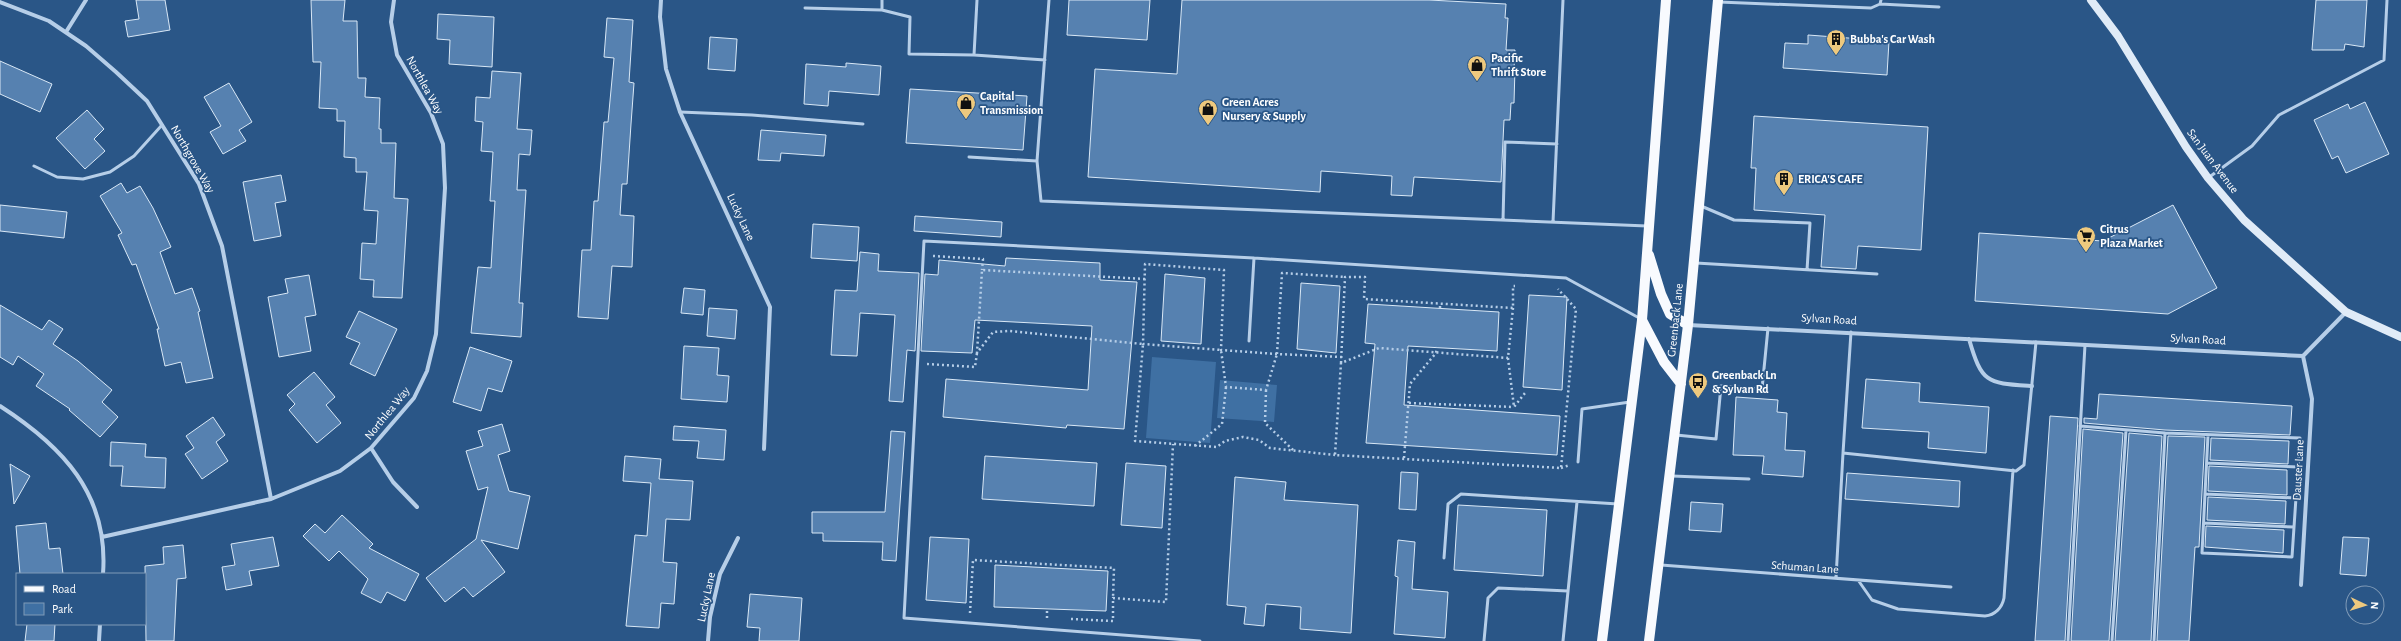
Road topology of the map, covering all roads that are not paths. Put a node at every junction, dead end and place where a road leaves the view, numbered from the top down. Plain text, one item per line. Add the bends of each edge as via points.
1 (86, 0) edge
2 (394, 0) edge
3 (661, 0) edge
4 (882, 0) edge
5 (977, 0) edge
6 (1049, 0) edge
7 (1563, 0) edge
8 (1666, 0) edge
9 (2091, 0) edge
10 (2387, 0) edge
11 (1718, 1) edge
12 (0, 2) edge
13 (1880, 2) edge
14 (1939, 7) dead end
15 (805, 8) dead end
16 (882, 10) junction
17 (66, 32) junction
18 (974, 55) junction
19 (1045, 60) junction
20 (680, 112) junction
21 (863, 124) dead end
22 (162, 125) junction
23 (1557, 144) junction
24 (969, 157) dead end
25 (1037, 161) junction
26 (34, 166) dead end
27 (2208, 178) junction
28 (1700, 206) junction
29 (1503, 220) junction
30 (1553, 222) junction
31 (1649, 226) junction
32 (1648, 249) junction
33 (1254, 258) junction
34 (1694, 262) junction
35 (1807, 270) junction
36 (1877, 274) dead end
37 (2346, 312) junction
38 (1642, 320) junction
39 (1688, 325) junction
40 (1768, 328) junction
41 (1851, 332) junction
42 (2401, 337) edge
43 (1969, 339) junction
44 (1249, 341) dead end
45 (2036, 342) junction
46 (2085, 345) junction
47 (2303, 356) junction
48 (1681, 384) junction
49 (2032, 386) junction
50 (1634, 402) junction
51 (0, 406) edge
52 (2080, 426) junction
53 (2126, 430) junction
54 (2165, 434) junction
55 (1674, 435) junction
56 (2208, 435) junction
57 (371, 448) junction
58 (764, 449) dead end
59 (1843, 453) junction
60 (1578, 462) dead end
61 (2207, 463) junction
62 (2298, 466) junction
63 (2013, 470) junction
64 (1668, 476) junction
65 (1749, 479) dead end
66 (2205, 494) junction
67 (2296, 498) junction
68 (271, 499) junction
69 (1577, 502) junction
70 (1620, 504) junction
71 (417, 507) dead end
72 (2204, 522) junction
73 (2294, 527) junction
74 (102, 537) junction
75 (738, 538) dead end
76 (1444, 558) dead end
77 (1657, 564) junction
78 (103, 573) edge
79 (1836, 578) junction
80 (1858, 580) junction
81 (2301, 585) dead end
82 (1951, 587) dead end
83 (1568, 591) junction
84 (100, 625) edge
85 (99, 641) edge
86 (708, 641) edge
87 (1200, 641) edge
88 (1484, 641) edge
89 (1563, 641) edge
90 (1602, 641) edge
91 (1648, 641) edge
92 (2068, 641) edge
93 (2112, 641) edge
94 (2154, 641) edge

1 - 17 street
2 - 57 street, Northlea Way via 391,22 397,55 431,113 442,144 445,188 436,334 428,371 414,398
3 - 20 street, Lucky Lane via 660,17 666,70
4 - 16 lane
5 - 18 lane
6 - 19 lane
7 - 23 lane
8 - 31 main road
9 - 27 main road, San Juan Avenue via 2118,36
10 - 27 lane via 2384,60 2279,115 2252,146
11 - 13 lane via 1871,8
11 - 28 main road, Greenback Lane
12 - 17 street, Northgrove Way via 48,21
13 - 14 lane
15 - 16 lane
16 - 18 lane via 910,17 909,54
17 - 22 street, Northgrove Way via 147,101
18 - 19 lane
19 - 25 lane
20 - 21 lane
20 - 58 street, Lucky Lane via 770,306
22 - 26 lane via 134,156 110,172 83,179 57,177
22 - 68 street, Northgrove Way via 199,184 222,246
23 - 29 lane via 1505,142
23 - 30 lane
24 - 25 lane
25 - 29 lane via 1041,201
27 - 37 main road, San Juan Avenue via 2244,220
28 - 34 main road, Greenback Lane
28 - 35 lane via 1734,220 1810,223
29 - 30 lane
30 - 31 lane
31 - 32 main road
32 - 38 main road
32 - 39 main road via 1661,294 1670,314
33 - 38 lane via 1566,278
33 - 44 lane
33 - 87 lane via 924,241 904,618
34 - 35 lane
34 - 39 main road, Greenback Lane
35 - 36 lane
37 - 42 main road
37 - 47 street
38 - 48 main road via 1664,362
38 - 50 main road
39 - 40 street, Sylvan Road
39 - 48 main road, Greenback Lane
40 - 41 street, Sylvan Road
40 - 55 lane via 1762,388 1721,386 1716,439
41 - 43 street, Sylvan Road
41 - 59 lane
43 - 45 street, Sylvan Road
43 - 49 street via 1977,366 1990,380
45 - 46 street, Sylvan Road
45 - 49 lane
46 - 47 street, Sylvan Road
46 - 52 lane
47 - 81 street, Dauster Lane via 2312,399
48 - 55 main road, Greenback Lane
49 - 63 lane via 2024,465 2023,468
50 - 60 lane via 1582,409
50 - 70 main road
51 - 74 street via 27,424 67,460 80,478 91,501
52 - 53 lane
52 - 92 lane
53 - 54 lane
53 - 93 lane
54 - 56 lane
54 - 94 lane
55 - 64 main road, Greenback Lane
56 - 61 lane
56 - 62 lane via 2300,438
57 - 68 street, Northlea Way via 340,471
57 - 71 street via 393,482
59 - 63 lane
59 - 79 lane
61 - 62 lane
61 - 66 lane
62 - 67 lane
63 - 80 lane via 2004,598 2002,605 1994,613 1985,616 1898,609 1872,600
64 - 65 lane
64 - 77 main road, Greenback Lane
66 - 67 lane
66 - 72 lane
67 - 73 lane
68 - 74 street, Northlea Way
69 - 70 lane
69 - 76 lane via 1461,494 1448,504
69 - 83 lane
70 - 90 main road
72 - 73 lane
72 - 73 lane via 2202,553 2292,558
74 - 78 street
75 - 86 street, Lucky Lane via 720,574 710,617
77 - 79 lane, Schuman Lane
77 - 91 main road, Greenback Lane
79 - 80 lane, Schuman Lane
80 - 82 lane, Schuman Lane
83 - 88 lane via 1498,588 1488,598
83 - 89 lane
84 - 85 street

